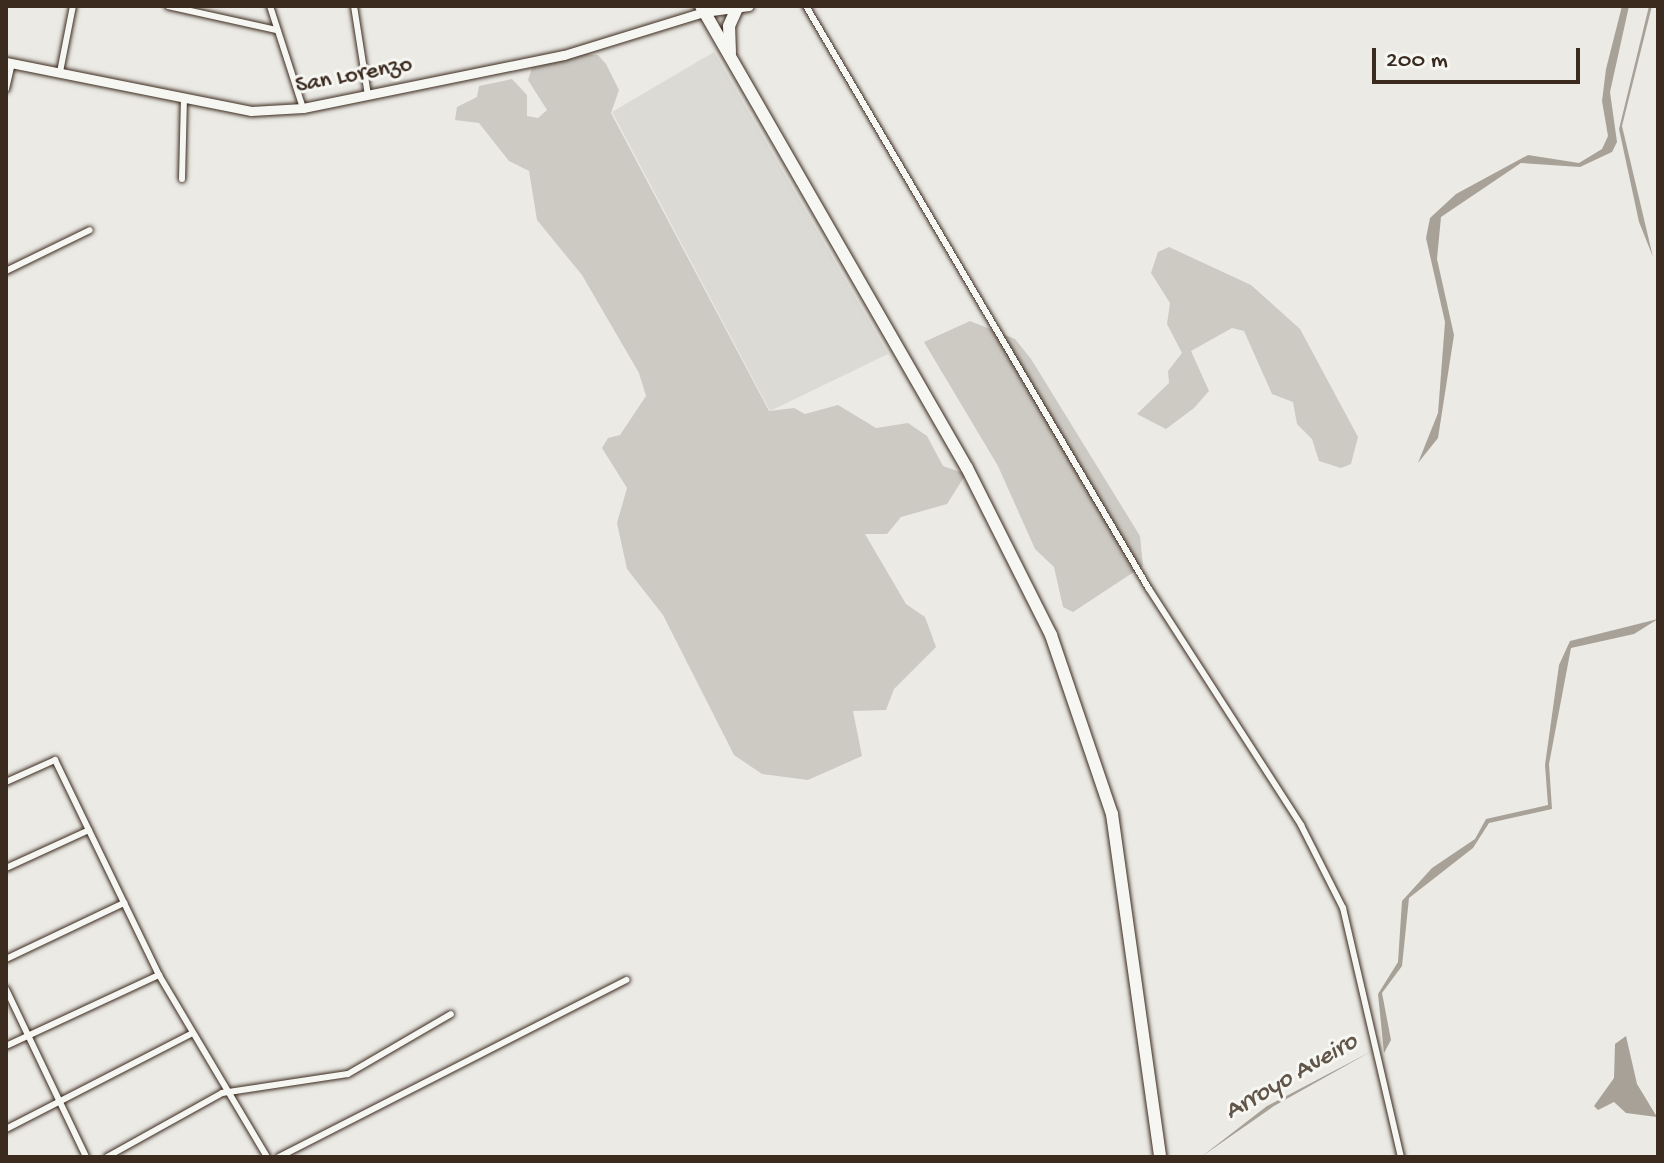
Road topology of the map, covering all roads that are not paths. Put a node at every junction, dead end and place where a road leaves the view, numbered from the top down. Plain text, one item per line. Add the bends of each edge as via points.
1 (73, 6) edge
2 (168, 6) edge
3 (270, 6) edge
4 (354, 6) edge
5 (806, 6) edge
6 (739, 7) edge
7 (703, 9) edge
8 (276, 30) junction
9 (730, 56) junction
10 (9, 63) edge
11 (60, 72) junction
12 (6, 89) edge
13 (368, 95) junction
14 (184, 99) junction
15 (303, 108) junction
16 (182, 179) dead end
17 (90, 230) dead end
18 (6, 271) edge
19 (6, 782) edge
20 (89, 830) junction
21 (6, 868) edge
22 (124, 903) junction
23 (6, 959) edge
24 (159, 975) junction
25 (627, 980) dead end
26 (6, 989) edge
27 (451, 1014) dead end
28 (191, 1034) junction
29 (28, 1035) junction
30 (6, 1046) edge
31 (231, 1090) junction
32 (60, 1103) junction
33 (6, 1129) edge
34 (86, 1157) edge
35 (107, 1157) edge
36 (267, 1157) edge
37 (279, 1157) edge
38 (1160, 1157) edge
39 (1401, 1157) edge

1 - 11 street
2 - 8 street
3 - 8 street
4 - 13 street
5 - 39 street via 1149,589 1301,825 1343,908
6 - 7 street, San Lorenzo
6 - 9 highway via 729,26
7 - 9 highway
7 - 13 street, San Lorenzo via 564,55
8 - 15 street
9 - 38 highway via 967,468 1061,661 1114,825
10 - 11 street, San Lorenzo
10 - 12 street
11 - 14 street, San Lorenzo
13 - 15 street, San Lorenzo
14 - 15 street, San Lorenzo via 251,111
14 - 16 street
17 - 18 street
19 - 20 street via 55,760
20 - 21 street
20 - 22 street
22 - 23 street
22 - 24 street
24 - 28 street
24 - 29 street
25 - 37 street
26 - 29 street
27 - 31 street via 348,1074
28 - 31 street
28 - 32 street
29 - 30 street
29 - 32 street
31 - 35 street
31 - 36 street
32 - 33 street
32 - 34 street

